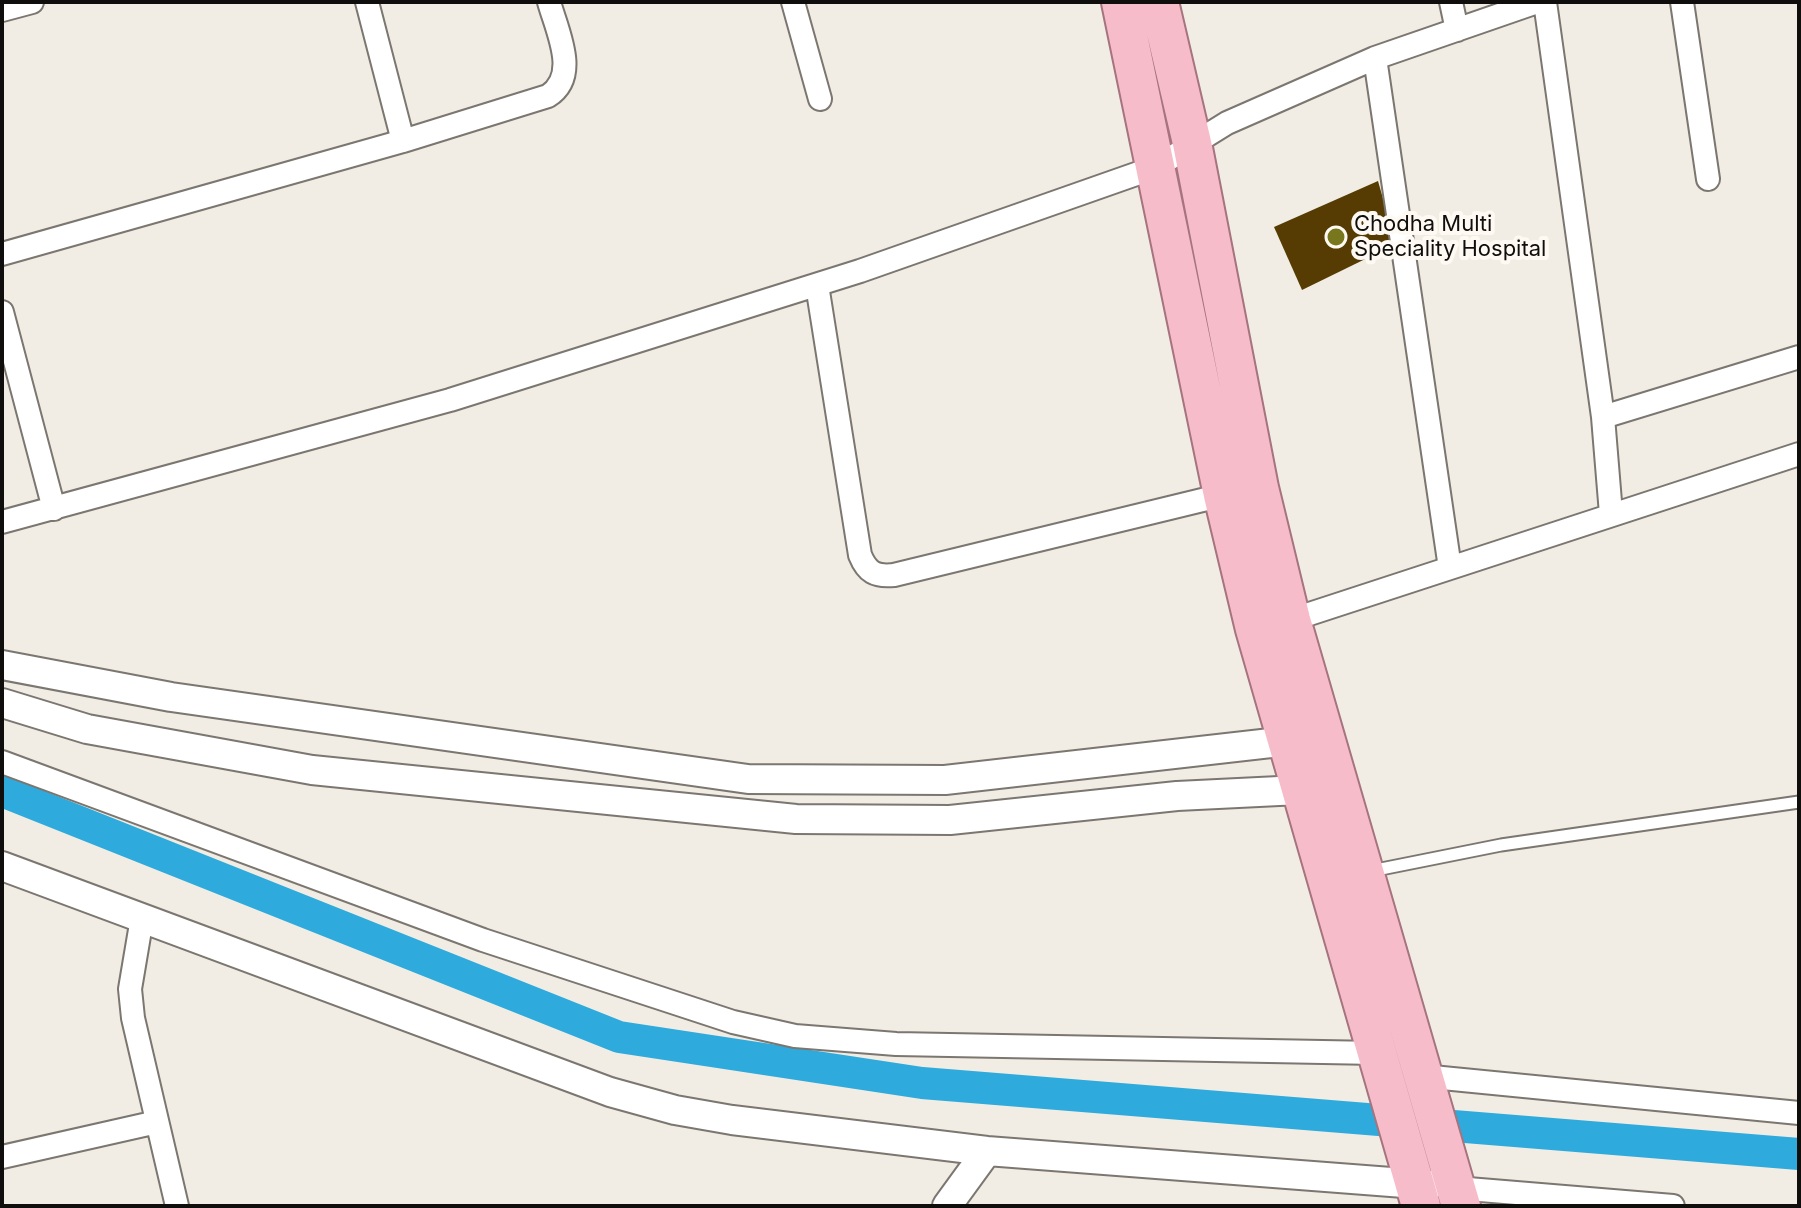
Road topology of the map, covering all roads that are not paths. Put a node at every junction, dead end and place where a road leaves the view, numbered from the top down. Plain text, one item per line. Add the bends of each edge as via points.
1 (32, 2) edge
2 (367, 2) edge
3 (549, 2) edge
4 (793, 2) edge
5 (1121, 2) edge
6 (1159, 2) edge
7 (1451, 2) edge
8 (1537, 2) edge
9 (1545, 2) edge
10 (1682, 2) edge
11 (2, 10) edge
12 (1457, 30) junction
13 (1375, 58) junction
14 (820, 99) dead end
15 (403, 141) junction
16 (1192, 143) junction
17 (1156, 167) junction
18 (1708, 179) dead end
19 (2, 254) edge
20 (817, 285) junction
21 (2, 312) edge
22 (1799, 357) edge
23 (1603, 417) junction
24 (1799, 454) edge
25 (1223, 495) junction
26 (54, 509) junction
27 (1611, 514) junction
28 (2, 522) edge
29 (1450, 568) junction
30 (1291, 620) junction
31 (2, 665) edge
32 (2, 703) edge
33 (1322, 736) junction
34 (1285, 743) junction
35 (2, 762) edge
36 (945, 780) junction
37 (1319, 789) junction
38 (1799, 802) edge
39 (950, 820) junction
40 (2, 866) edge
41 (1363, 872) junction
42 (142, 918) junction
43 (1381, 1069) junction
44 (1426, 1089) junction
45 (1799, 1113) edge
46 (157, 1122) junction
47 (987, 1151) junction
48 (2, 1157) edge
49 (1454, 1183) edge
50 (1418, 1194) edge
51 (177, 1206) edge
52 (947, 1206) edge
53 (1673, 1206) edge

1 - 11 street
2 - 15 street
3 - 15 street via 565,71 557,90
4 - 14 street
5 - 17 highway
6 - 16 highway
7 - 12 street
8 - 12 street
9 - 23 street
10 - 18 street
12 - 13 street
13 - 16 street
13 - 29 street
15 - 19 street
16 - 17 street
16 - 30 highway via 1259,488
17 - 20 street
17 - 25 highway
20 - 25 street via 860,555 874,575 894,575
20 - 26 street via 450,400
21 - 26 street
22 - 23 street
23 - 27 street
24 - 27 street
25 - 34 highway
26 - 28 street
27 - 29 street
29 - 30 street
30 - 33 highway
31 - 36 street via 171,697 748,779
32 - 39 street via 102,733 312,770 796,819
33 - 34 street
33 - 37 highway
34 - 36 street
34 - 37 highway
35 - 43 street via 483,940 733,1022 896,1044
36 - 39 street
37 - 39 street via 1177,796
37 - 41 highway
37 - 43 highway
38 - 41 lane via 1501,845
40 - 42 street
41 - 44 highway
42 - 46 street via 130,989
42 - 47 street via 610,1092 675,1110
43 - 50 highway
44 - 45 street
44 - 49 highway
46 - 48 street
46 - 51 street
47 - 50 street
47 - 52 street
49 - 50 street
49 - 53 street

